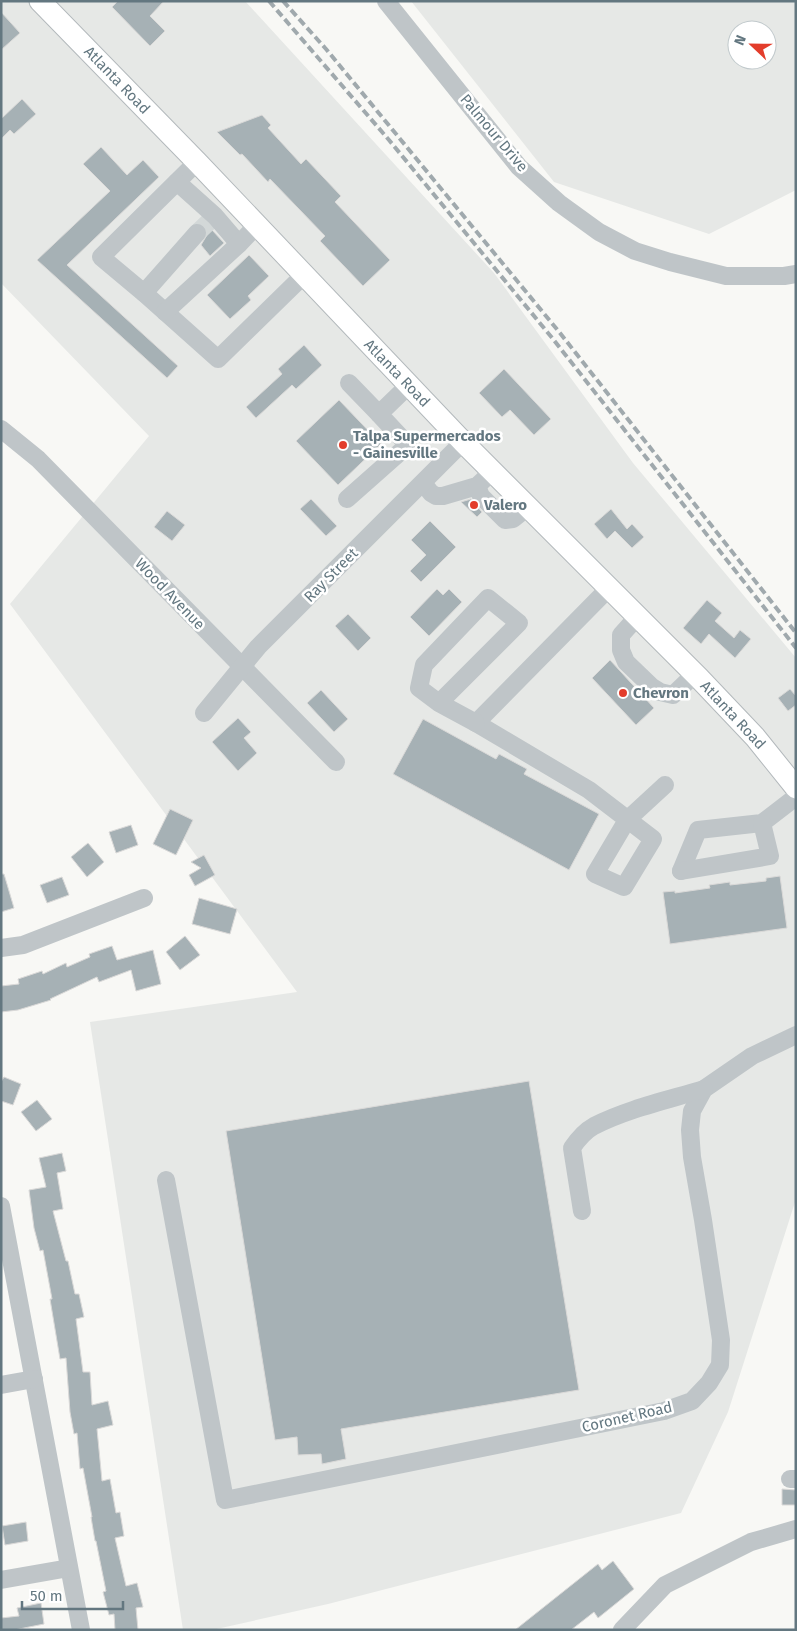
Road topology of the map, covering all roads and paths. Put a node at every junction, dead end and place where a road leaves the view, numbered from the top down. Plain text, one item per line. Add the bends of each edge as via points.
1 (40, 1) edge
2 (386, 1) edge
3 (197, 162) junction
4 (177, 182) junction
5 (232, 198) junction
6 (214, 217) junction
7 (257, 226) junction
8 (197, 233) tunnel mouth
9 (239, 244) junction
10 (796, 274) edge
11 (304, 275) junction
12 (144, 293) junction
13 (165, 312) junction
14 (349, 382) dead end
15 (409, 385) junction
16 (379, 414) junction
17 (1, 429) edge
18 (463, 442) junction
19 (493, 471) junction
20 (422, 483) junction
21 (477, 486) junction
22 (348, 499) dead end
23 (528, 506) junction
24 (610, 588) junction
25 (638, 616) junction
26 (241, 667) junction
27 (695, 674) junction
28 (439, 703) junction
29 (204, 713) dead end
30 (476, 722) junction
31 (336, 762) dead end
32 (665, 784) dead end
33 (796, 788) edge
34 (796, 797) edge
35 (762, 823) junction
36 (144, 898) dead end
37 (1, 948) edge
38 (796, 1035) edge
39 (704, 1089) junction
40 (166, 1180) dead end
41 (1, 1206) edge
42 (582, 1211) dead end
43 (34, 1379) junction
44 (1, 1385) edge
45 (796, 1529) edge
46 (69, 1568) junction
47 (1, 1580) edge
48 (625, 1629) edge
49 (81, 1630) edge

1 - 3 main road, Atlanta Road
2 - 10 street, Palmour Drive via 519,167 559,203 599,232 635,251 726,276
3 - 4 street
3 - 5 main road, Atlanta Road
4 - 6 street
4 - 12 street via 101,257
5 - 6 street
5 - 7 main road, Atlanta Road
6 - 9 street
7 - 9 street
7 - 11 main road, Atlanta Road
8 - 12 street
9 - 13 street
11 - 13 street via 218,359
11 - 15 main road, Atlanta Road
12 - 13 street
14 - 16 street
15 - 16 street
15 - 18 main road, Atlanta Road
16 - 22 street via 408,445
17 - 26 street, Wood Avenue via 38,459
18 - 19 main road, Atlanta Road
18 - 20 street, Ray Street
19 - 21 street
19 - 23 main road, Atlanta Road
20 - 21 street via 436,496
20 - 26 street, Ray Street
21 - 23 street via 481,496 505,520 514,519
23 - 24 main road, Atlanta Road
24 - 25 main road, Atlanta Road
24 - 30 street
25 - 27 main road, Atlanta Road
25 - 27 street via 621,636 621,650 626,662 660,692 672,694
26 - 29 street, Ray Street
26 - 31 street, Wood Avenue
27 - 33 main road, Atlanta Road via 755,737
28 - 28 street via 419,688 424,665 488,598 519,623
28 - 30 street
30 - 32 street via 589,790 627,820
34 - 35 street
35 - 35 street via 770,856 681,871 698,830
36 - 37 street via 23,945
38 - 39 street, Coronet Road via 752,1056
39 - 40 street, Coronet Road via 692,1111 690,1130 721,1340 720,1365 692,1401 664,1411 225,1500
39 - 42 street via 625,1114 593,1127 578,1138 572,1148
41 - 43 street
43 - 44 street
43 - 46 street
45 - 48 street via 751,1542 665,1585
46 - 47 street
46 - 49 street

